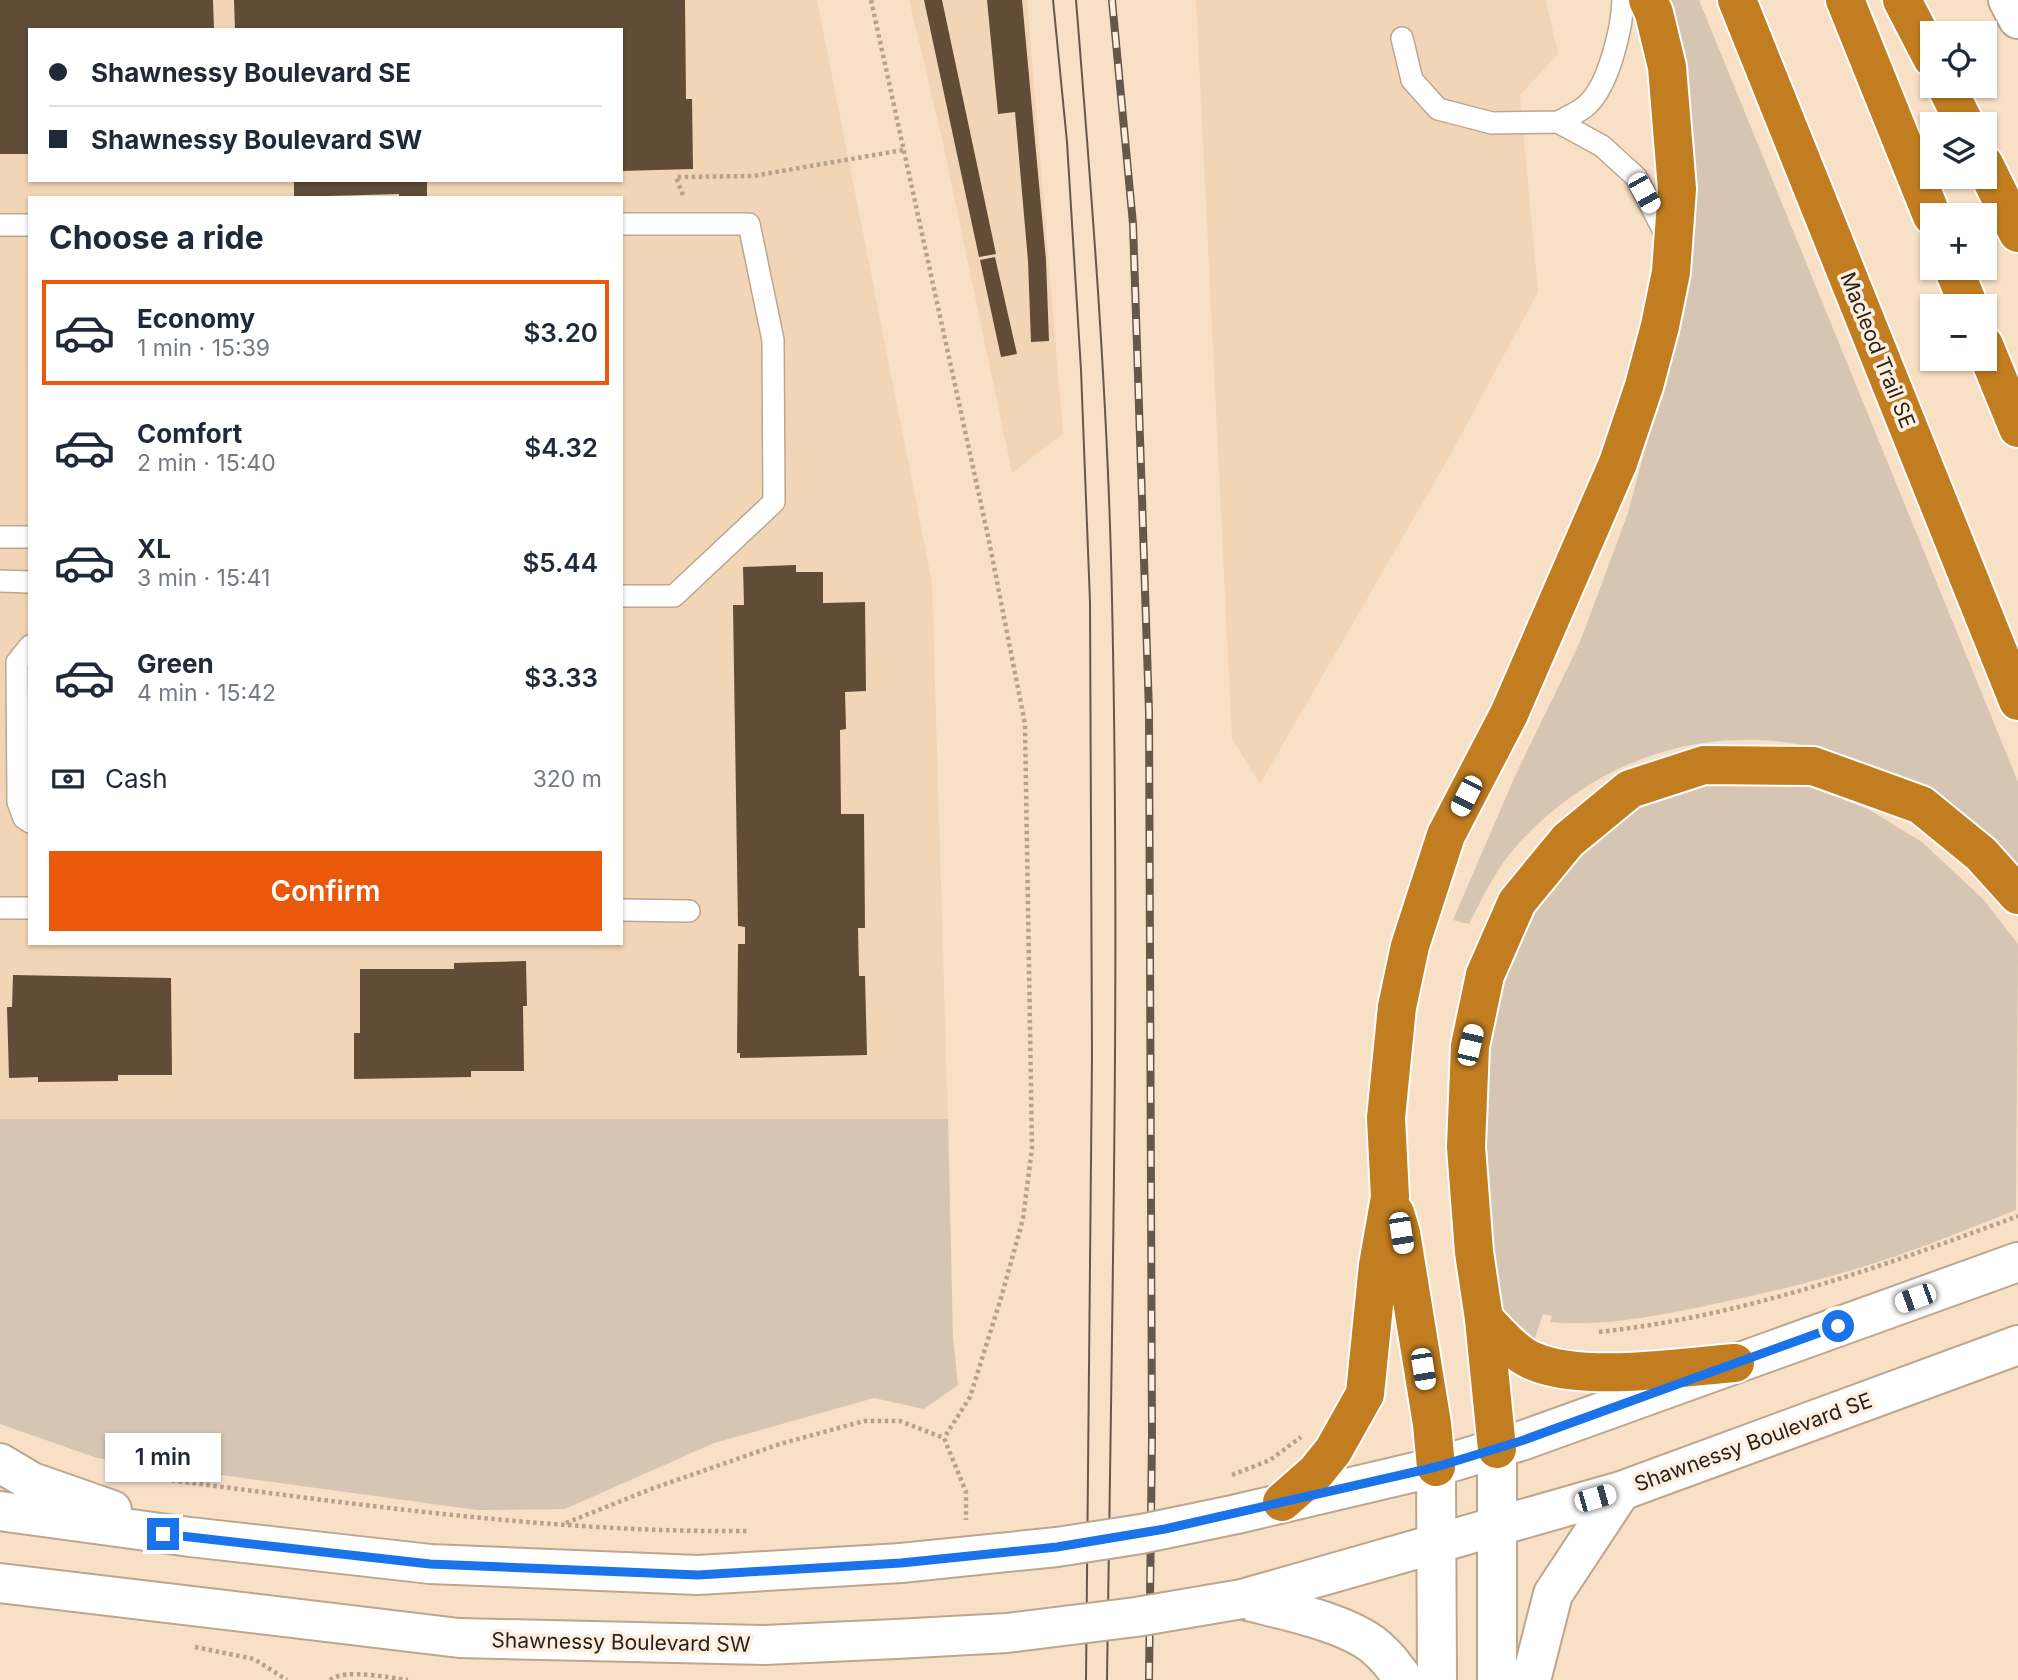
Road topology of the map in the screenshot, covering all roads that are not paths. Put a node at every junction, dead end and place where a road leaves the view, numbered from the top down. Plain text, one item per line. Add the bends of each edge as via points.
1 (1623, 0) edge
2 (1648, 0) edge
3 (1737, 0) edge
4 (1845, 0) edge
5 (1902, 0) edge
6 (2008, 0) edge
7 (2018, 19) edge
8 (1920, 35) edge
9 (1402, 38) dead end
10 (1558, 122) junction
11 (1996, 189) edge
12 (1927, 203) edge
13 (623, 224) edge
14 (0, 225) edge
15 (28, 225) edge
16 (2018, 233) edge
17 (1673, 250) junction
18 (1995, 371) edge
19 (2018, 428) edge
20 (0, 537) edge
21 (28, 537) edge
22 (0, 581) edge
23 (28, 582) edge
24 (623, 596) edge
25 (28, 648) edge
26 (2018, 701) edge
27 (28, 821) edge
28 (2018, 895) edge
29 (0, 908) edge
30 (28, 908) edge
31 (623, 910) edge
32 (689, 911) dead end
33 (1390, 1198) junction
34 (2018, 1262) edge
35 (1484, 1319) junction
36 (2018, 1345) edge
37 (1735, 1363) junction
38 (1497, 1449) junction
39 (0, 1463) edge
40 (1436, 1467) junction
41 (1620, 1490) junction
42 (1282, 1502) junction
43 (0, 1511) edge
44 (1496, 1527) junction
45 (190, 1537) junction
46 (1437, 1544) junction
47 (0, 1583) edge
48 (1242, 1600) junction
49 (1404, 1680) edge
50 (1437, 1680) edge
51 (1497, 1680) edge
52 (1531, 1680) edge

1 - 10 lane via 1622,23 1608,70 1588,105
2 - 17 highway via 1667,67 1672,114 1677,189
3 - 26 highway, Macleod Trail SE
4 - 12 highway
5 - 8 highway
6 - 7 main road
9 - 10 lane via 1412,80 1438,109 1492,124
10 - 17 lane via 1602,146 1636,177
11 - 16 highway
13 - 24 lane via 749,224 773,340 774,502 674,596
14 - 15 lane
17 - 33 highway via 1660,326 1618,463 1509,714 1446,835 1410,946 1397,1007 1386,1118
18 - 19 highway
20 - 21 lane
22 - 23 lane
25 - 27 lane via 17,662 18,802
28 - 35 highway via 1981,854 1921,805 1814,766 1704,765 1630,789 1568,840 1517,902 1485,975 1470,1045 1466,1147
29 - 30 lane
31 - 32 lane
33 - 40 highway via 1401,1233
33 - 42 highway via 1365,1394 1333,1451
34 - 37 main road
35 - 37 highway via 1532,1361 1578,1371
35 - 38 highway
36 - 41 main road, Shawnessy Boulevard SE
37 - 38 main road
38 - 40 main road
38 - 44 main road
39 - 45 main road via 32,1482
40 - 42 main road
40 - 46 main road
41 - 44 main road, Shawnessy Boulevard SE
41 - 52 main road via 1553,1594
42 - 45 main road, bridge via 1069,1546 901,1563 698,1575 430,1564
43 - 45 main road
44 - 46 main road, Shawnessy Boulevard SE
44 - 51 main road
46 - 48 main road, Shawnessy Boulevard SE
46 - 50 main road
47 - 48 main road, Shawnessy Boulevard SW, bridge via 459,1638 764,1646 1007,1633
48 - 49 main road via 1314,1618 1363,1638 1380,1650

